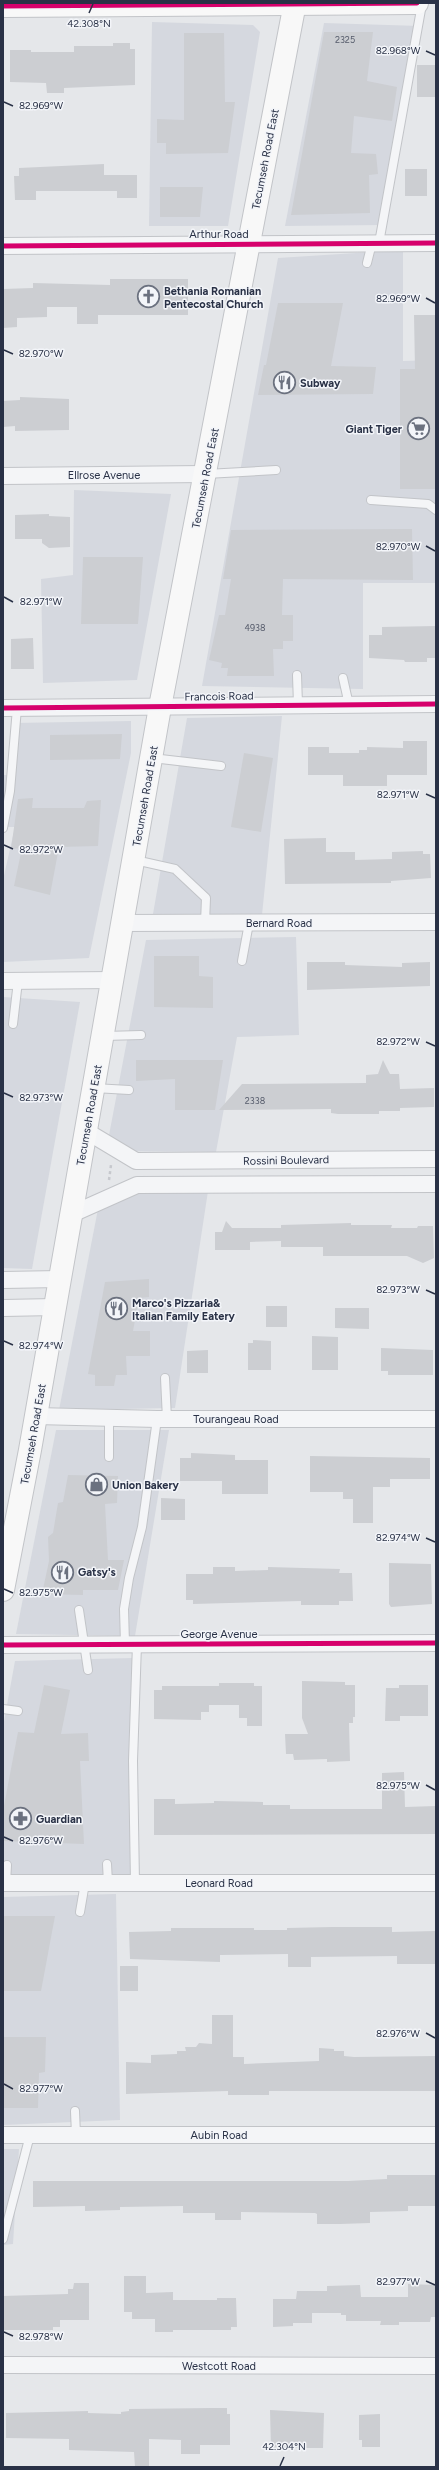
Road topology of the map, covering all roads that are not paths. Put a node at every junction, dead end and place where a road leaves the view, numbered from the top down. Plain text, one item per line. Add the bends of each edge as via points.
1 (295, 3) edge
2 (418, 3) edge
3 (422, 3) edge
4 (170, 4) edge
5 (3, 6) edge
6 (376, 243) junction
7 (436, 243) edge
8 (249, 244) junction
9 (3, 246) edge
10 (367, 263) dead end
11 (276, 470) dead end
12 (205, 474) junction
13 (3, 476) edge
14 (371, 500) dead end
15 (436, 510) edge
16 (297, 675) dead end
17 (343, 678) dead end
18 (436, 704) edge
19 (298, 705) junction
20 (349, 705) junction
21 (160, 707) junction
22 (10, 708) edge
23 (152, 758) junction
24 (221, 766) dead end
25 (3, 825) edge
26 (134, 860) junction
27 (436, 922) edge
28 (123, 923) junction
29 (205, 923) junction
30 (249, 923) junction
31 (242, 961) dead end
32 (113, 980) junction
33 (11, 981) edge
34 (13, 1024) dead end
35 (142, 1035) dead end
36 (103, 1036) junction
37 (94, 1088) junction
38 (129, 1090) dead end
39 (86, 1131) junction
40 (436, 1159) edge
41 (136, 1161) junction
42 (436, 1184) edge
43 (137, 1185) junction
44 (72, 1214) junction
45 (60, 1279) junction
46 (3, 1280) edge
47 (55, 1307) junction
48 (3, 1308) edge
49 (165, 1378) dead end
50 (36, 1416) junction
51 (109, 1418) junction
52 (162, 1419) junction
53 (436, 1419) edge
54 (109, 1457) dead end
55 (6, 1562) edge
56 (3, 1590) edge
57 (79, 1610) dead end
58 (436, 1643) edge
59 (83, 1644) junction
60 (131, 1644) junction
61 (3, 1645) edge
62 (88, 1670) dead end
63 (3, 1709) edge
64 (18, 1711) dead end
65 (107, 1864) dead end
66 (7, 1865) dead end
67 (5, 1883) edge
68 (85, 1883) junction
69 (108, 1883) junction
70 (135, 1883) junction
71 (436, 1883) edge
72 (80, 1912) dead end
73 (75, 2111) dead end
74 (3, 2135) edge
75 (30, 2135) junction
76 (76, 2135) junction
77 (436, 2135) edge
78 (3, 2239) edge
79 (3, 2366) edge
80 (436, 2366) edge

1 - 2 main road
1 - 4 main road
1 - 8 main road, Tecumseh Road East
3 - 6 lane
4 - 5 main road
6 - 7 street, Arthur Road
6 - 8 street, Arthur Road
6 - 10 lane
8 - 9 street, Arthur Road
8 - 12 main road, Tecumseh Road East
11 - 12 lane
12 - 13 street, Ellrose Avenue
12 - 21 main road, Tecumseh Road East
14 - 15 lane via 428,504
16 - 19 lane
17 - 20 lane
18 - 20 street, Francois Road
19 - 20 street, Francois Road
19 - 21 street, Francois Road
21 - 22 street, Francois Road
21 - 23 main road, Tecumseh Road East
22 - 25 lane via 10,791
23 - 24 lane
23 - 26 main road, Tecumseh Road East
26 - 28 main road, Tecumseh Road East
26 - 29 lane via 175,868 206,898
27 - 30 street, Bernard Road
28 - 29 street, Bernard Road
28 - 32 main road, Tecumseh Road East
29 - 30 street, Bernard Road
30 - 31 lane
32 - 33 street
32 - 36 main road, Tecumseh Road East
33 - 34 lane
35 - 36 lane
36 - 37 main road, Tecumseh Road East
37 - 38 lane
37 - 39 main road, Tecumseh Road East
39 - 41 street
39 - 44 main road, Tecumseh Road East
40 - 41 street, Rossini Boulevard
41 - 43 street
42 - 43 street
43 - 44 street
44 - 45 main road, Tecumseh Road East
45 - 46 street
45 - 47 main road, Tecumseh Road East
47 - 48 street
47 - 50 main road, Tecumseh Road East
49 - 52 lane
50 - 51 street, Tourangeau Road
50 - 55 main road, Tecumseh Road East
51 - 52 street, Tourangeau Road
51 - 54 lane
52 - 53 street, Tourangeau Road
52 - 60 lane via 124,1609
55 - 56 main road, Tecumseh Road East
57 - 59 lane
58 - 60 street, George Avenue
59 - 60 street, George Avenue
59 - 61 street, George Avenue
59 - 62 lane
60 - 70 lane
63 - 64 lane
65 - 69 lane
66 - 67 lane
67 - 68 street, Leonard Road
68 - 69 street, Leonard Road
68 - 72 lane
69 - 70 street, Leonard Road
70 - 71 street, Leonard Road
73 - 76 lane
74 - 75 street, Aubin Road
75 - 76 street, Aubin Road
75 - 78 lane
76 - 77 street, Aubin Road
79 - 80 street, Westcott Road

